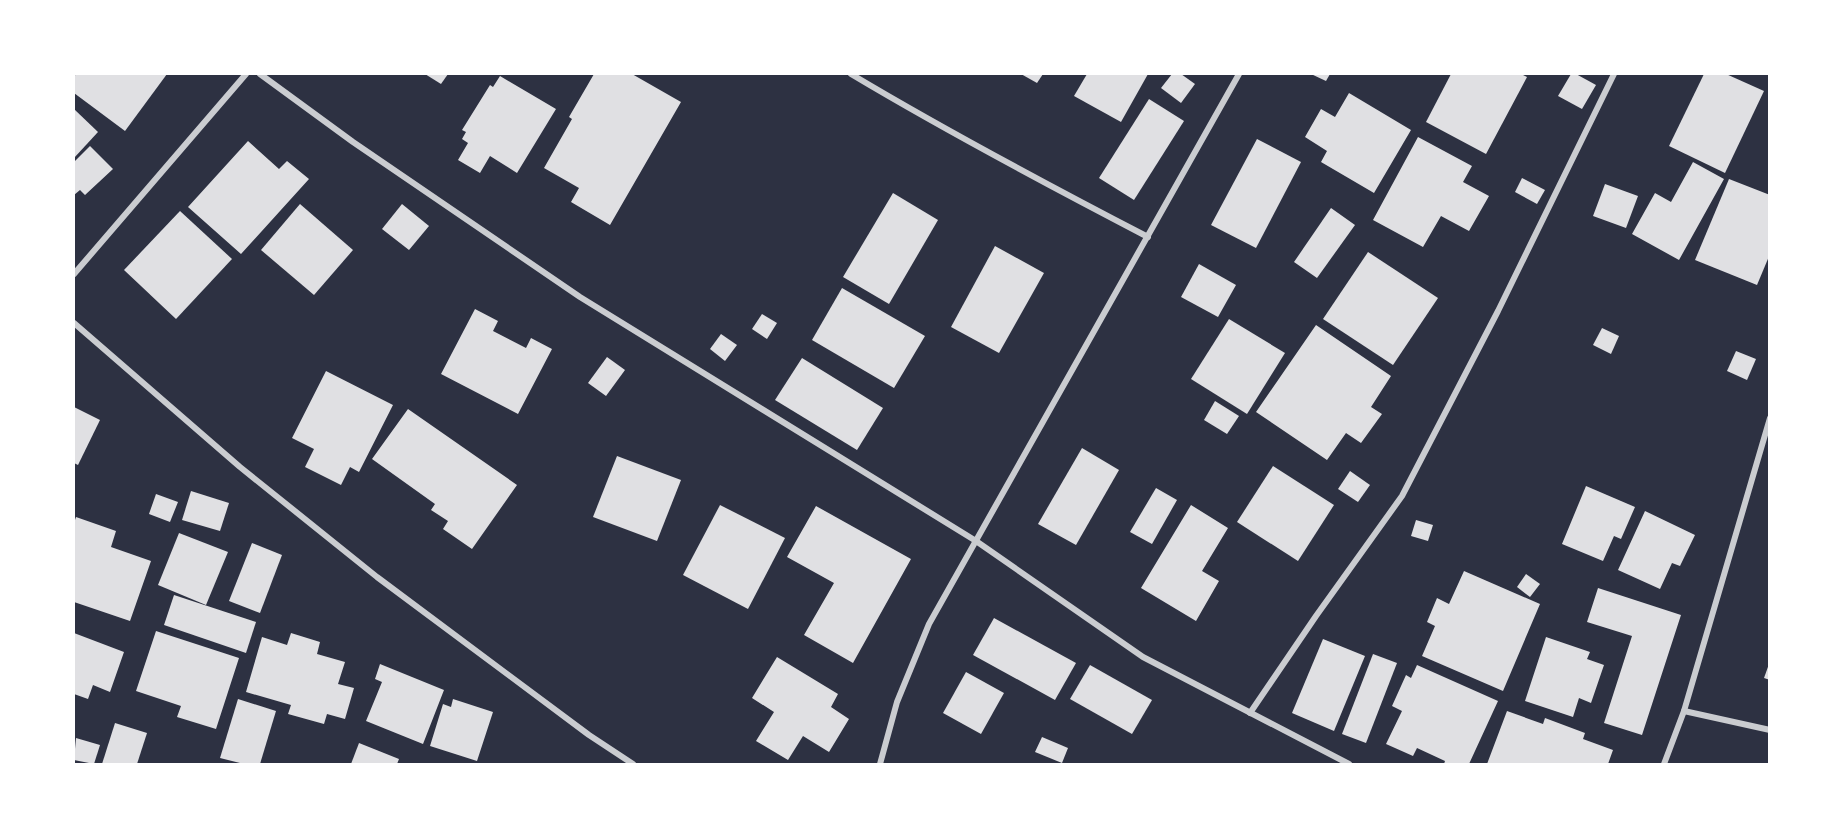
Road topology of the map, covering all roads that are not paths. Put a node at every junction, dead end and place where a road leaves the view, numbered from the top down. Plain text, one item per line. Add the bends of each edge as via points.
1 (246, 74) edge
2 (260, 74) edge
3 (851, 74) edge
4 (1239, 74) edge
5 (1614, 74) edge
6 (1148, 237) junction
7 (76, 264) edge
8 (74, 274) edge
9 (74, 323) edge
10 (1770, 418) edge
11 (976, 541) junction
12 (1684, 711) junction
13 (1250, 713) junction
14 (1770, 730) edge
15 (633, 765) edge
16 (880, 765) edge
17 (1349, 765) edge
18 (1664, 765) edge

1 - 7 street
2 - 11 street via 352,142 580,297
3 - 6 street
4 - 6 street
5 - 13 street via 1402,496
6 - 11 street
7 - 8 street
9 - 15 street via 240,467 377,577
10 - 12 street
11 - 13 street via 1143,657
11 - 16 street via 929,624 897,702
12 - 14 street
12 - 18 street
13 - 17 street

